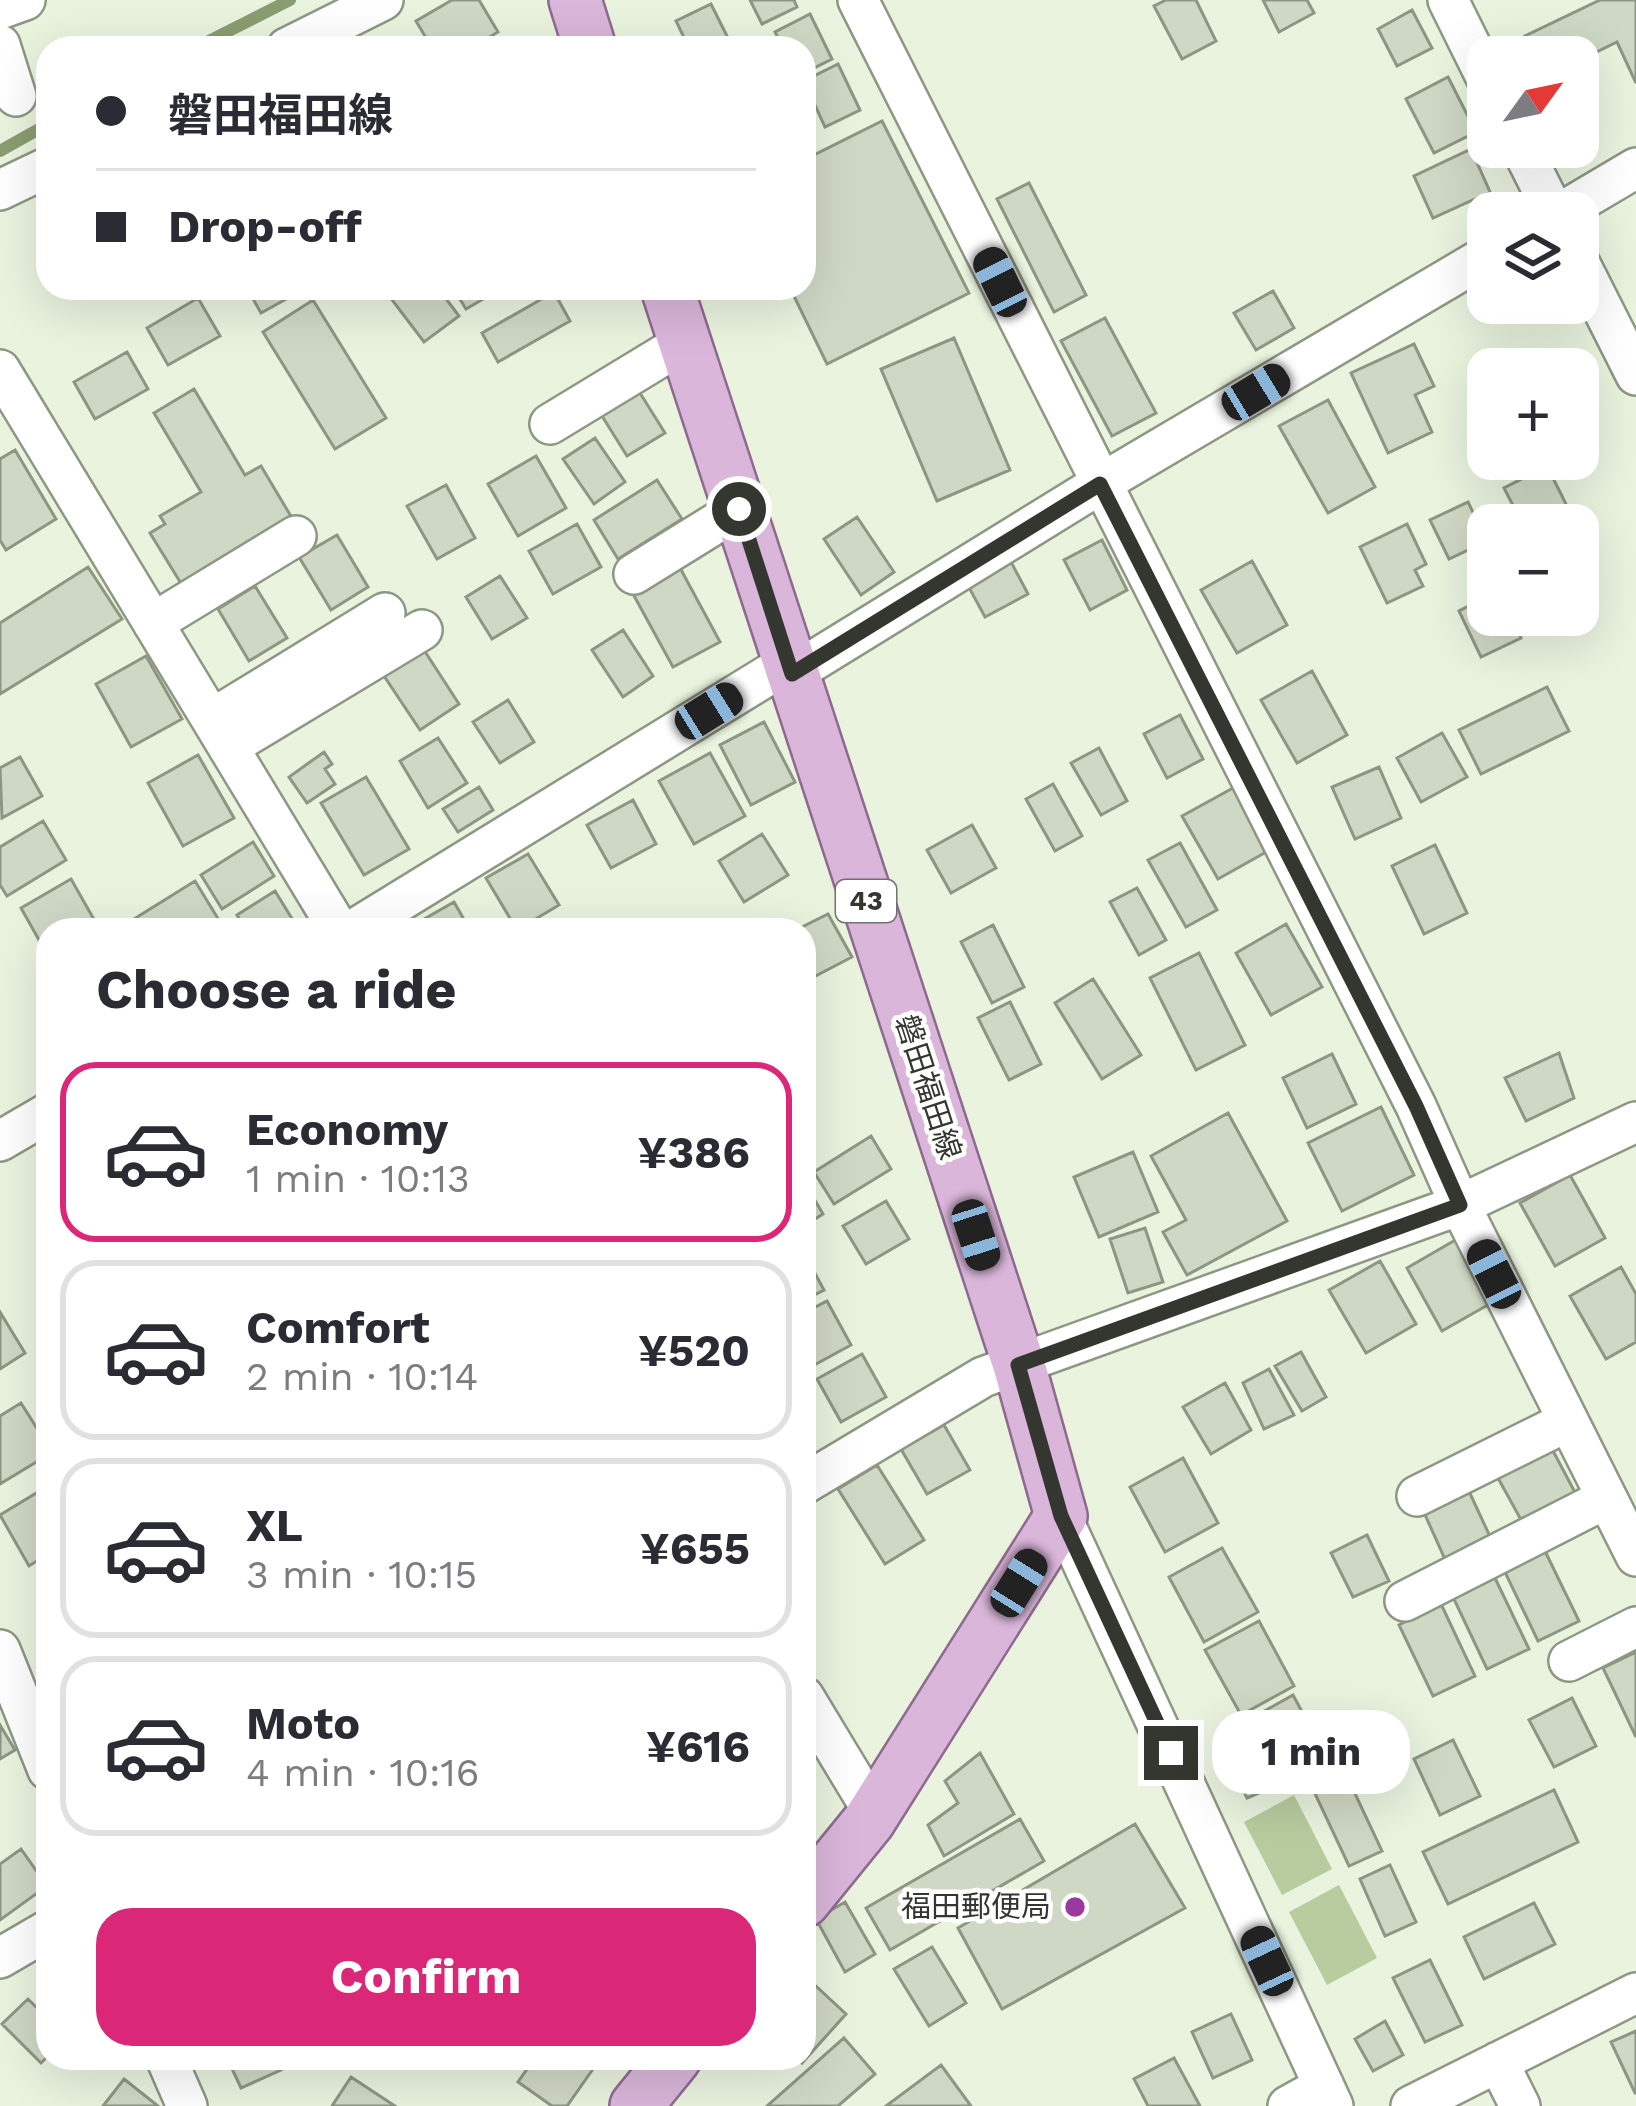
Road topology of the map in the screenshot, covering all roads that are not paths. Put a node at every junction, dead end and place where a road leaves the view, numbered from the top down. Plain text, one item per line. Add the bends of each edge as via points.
1 (25, 0) edge
2 (383, 0) edge
3 (575, 0) edge
4 (858, 0) edge
5 (1448, 0) edge
6 (0, 9) edge
7 (310, 36) edge
8 (586, 36) edge
9 (1467, 38) edge
10 (0, 45) edge
11 (16, 96) dead end
12 (1636, 168) edge
13 (36, 172) edge
14 (0, 190) edge
15 (1594, 192) edge
16 (1467, 267) edge
17 (672, 300) edge
18 (1599, 302) edge
19 (685, 342) junction
20 (0, 370) edge
21 (1636, 375) edge
22 (550, 424) dead end
23 (1100, 484) junction
24 (739, 509) junction
25 (296, 536) dead end
26 (634, 574) dead end
27 (385, 613) dead end
28 (153, 623) junction
29 (422, 629) dead end
30 (790, 668) junction
31 (220, 733) junction
32 (332, 918) edge
33 (373, 918) edge
34 (36, 1119) edge
35 (1636, 1122) edge
36 (0, 1141) edge
37 (1460, 1205) junction
38 (1018, 1365) junction
39 (1568, 1421) junction
40 (816, 1467) edge
41 (1417, 1496) dead end
42 (1606, 1498) junction
43 (1061, 1516) junction
44 (1636, 1556) edge
45 (1405, 1601) dead end
46 (1636, 1627) edge
47 (0, 1650) edge
48 (1569, 1660) dead end
49 (816, 1717) edge
50 (36, 1740) edge
51 (874, 1813) junction
52 (816, 1886) edge
53 (36, 1937) edge
54 (0, 1958) edge
55 (1636, 1993) edge
56 (1498, 2062) junction
57 (171, 2070) edge
58 (666, 2070) edge
59 (1329, 2096) edge
60 (187, 2106) edge
61 (636, 2106) edge
62 (1288, 2106) edge
63 (1411, 2106) edge
64 (1520, 2106) edge

1 - 6 street
2 - 7 street
3 - 8 main road
4 - 23 street
5 - 9 street
10 - 11 street
12 - 15 street
13 - 14 street
16 - 23 street
17 - 19 main road, 磐田福田線 / 43
18 - 21 street
19 - 22 street
19 - 24 main road, 磐田福田線 / 43
20 - 28 street
23 - 30 street
23 - 37 street
24 - 26 street
24 - 30 main road, 磐田福田線 / 43
25 - 28 street
27 - 31 street
28 - 31 street
29 - 31 street
30 - 33 street
30 - 38 main road, 磐田福田線 / 43
31 - 32 street
34 - 36 street
35 - 37 street
37 - 38 street
37 - 39 street
38 - 40 street
38 - 43 main road, 磐田福田線 / 43
39 - 41 street
39 - 42 street
42 - 44 street
42 - 45 street
43 - 51 main road
43 - 59 street
46 - 48 street
47 - 50 street
49 - 51 street
51 - 52 main road
53 - 54 street
55 - 56 street
56 - 63 street
56 - 64 street
57 - 60 street
58 - 61 main road
59 - 62 street

